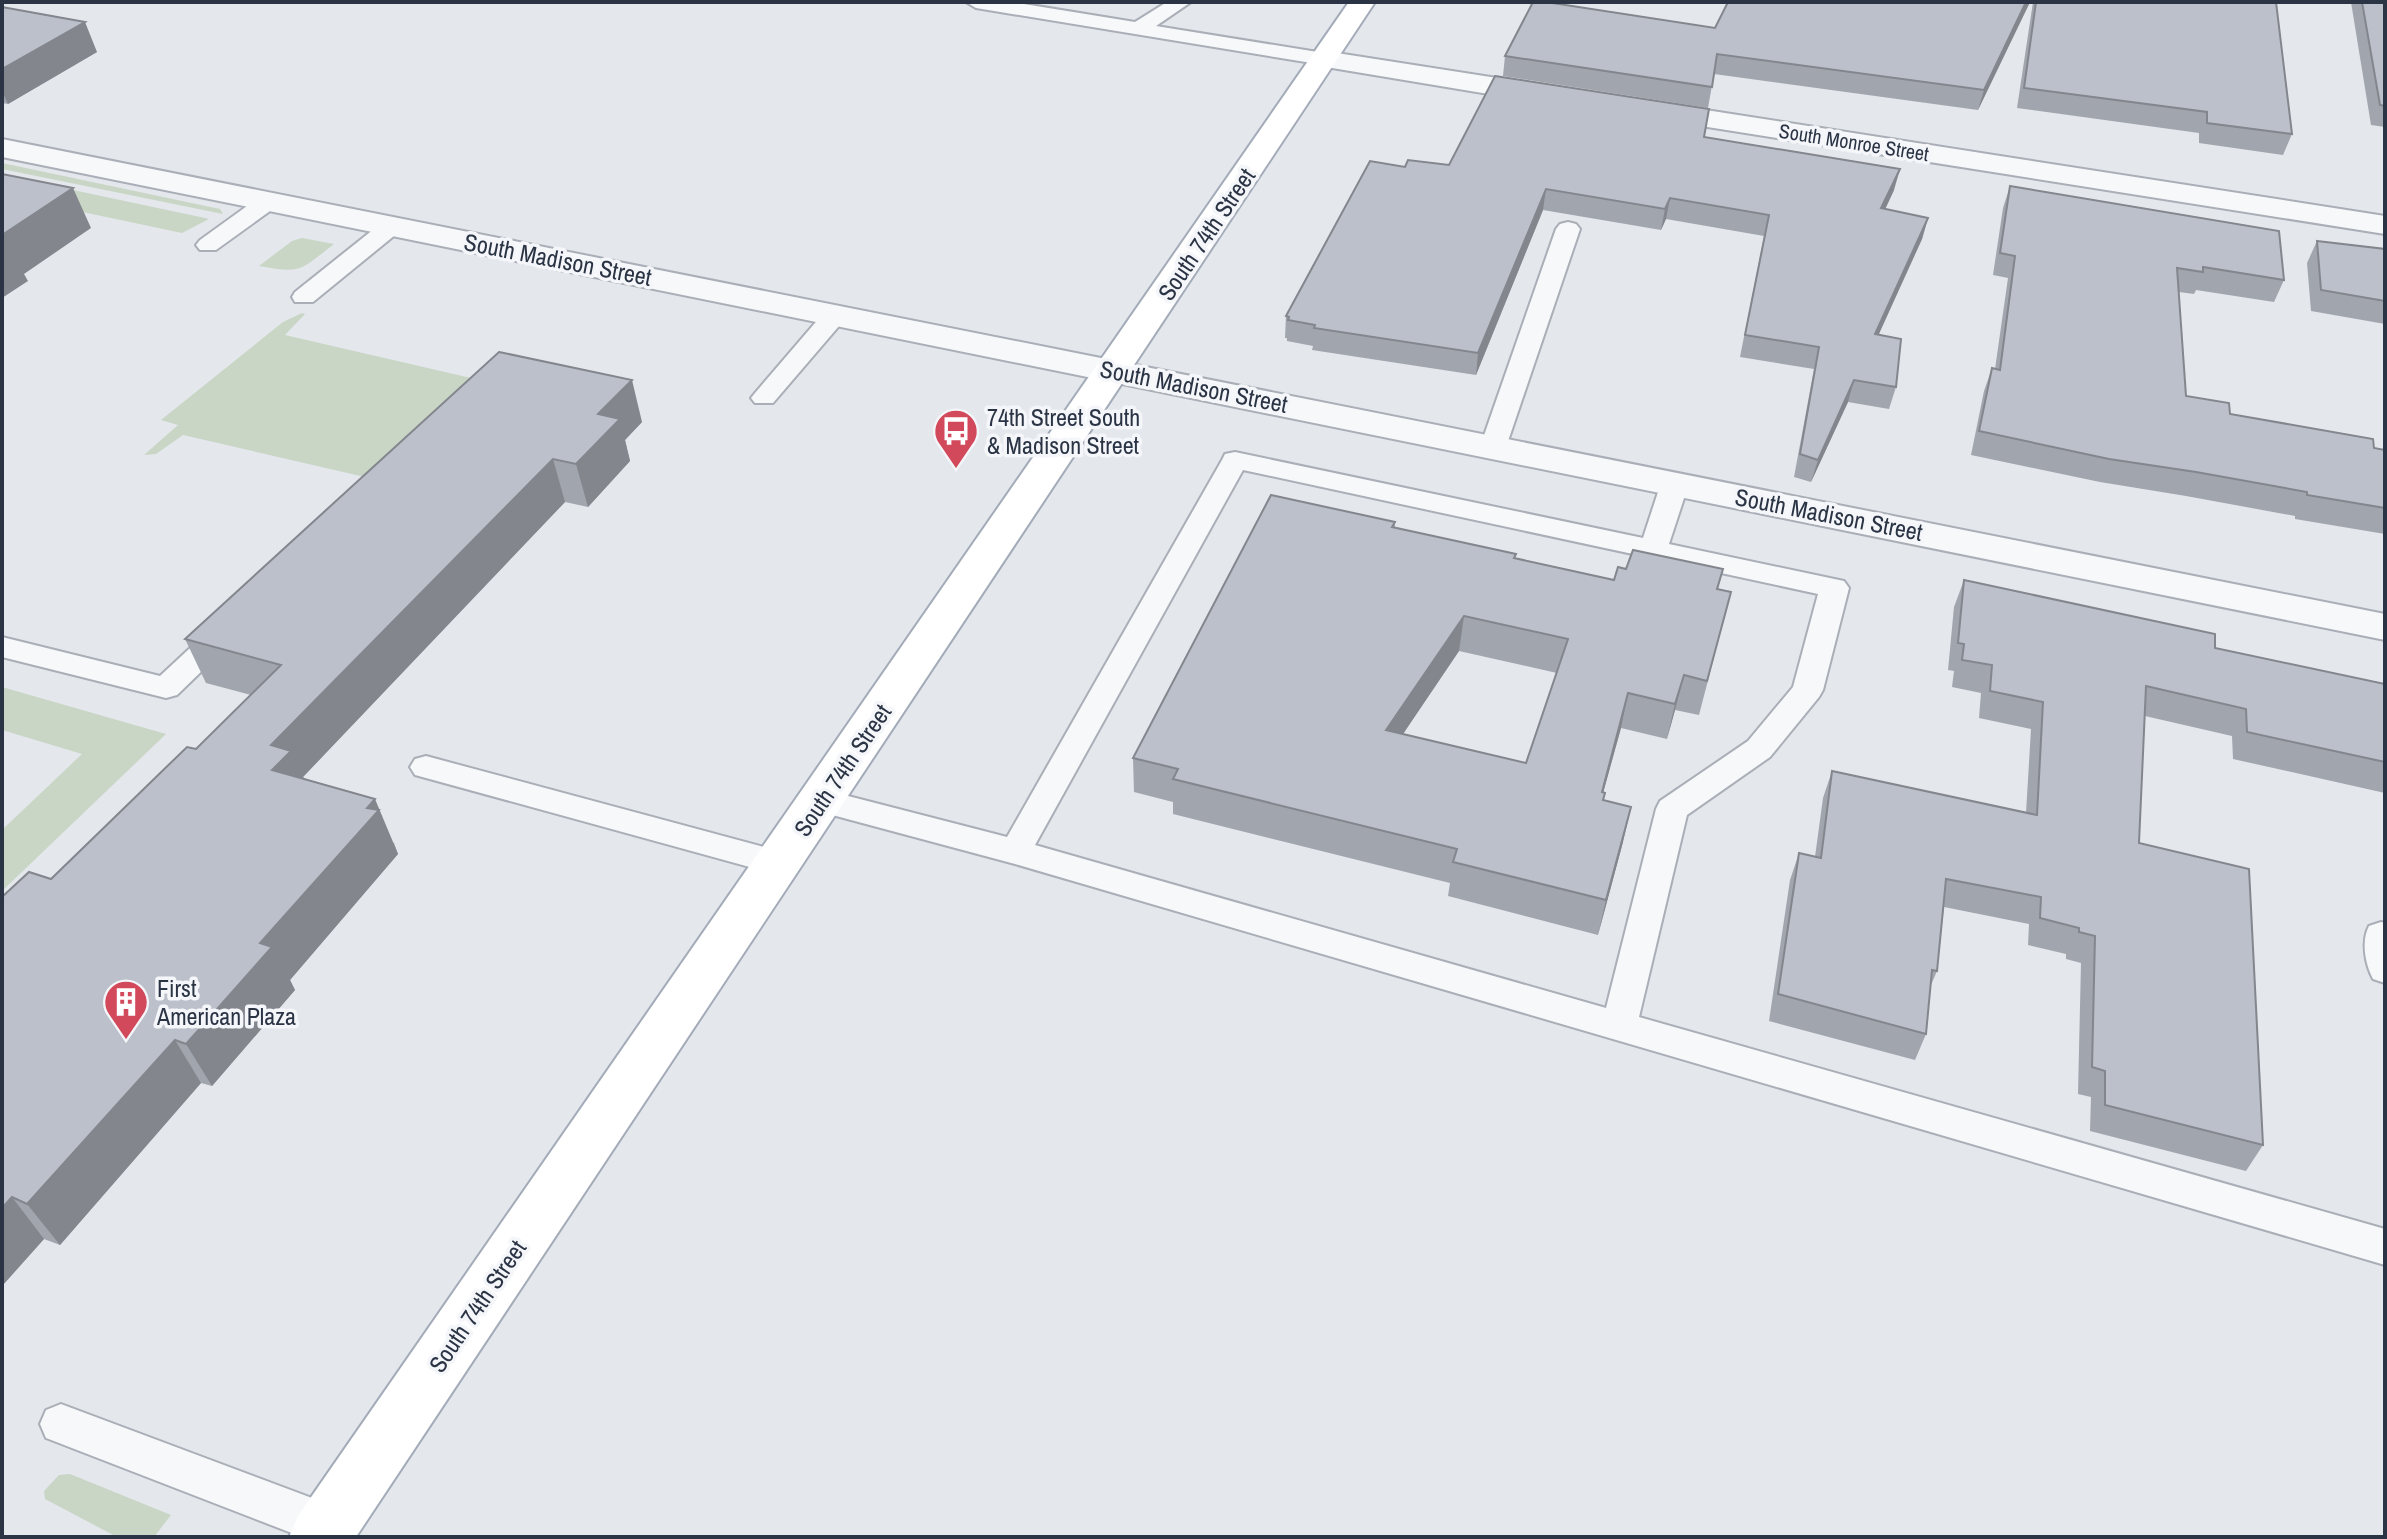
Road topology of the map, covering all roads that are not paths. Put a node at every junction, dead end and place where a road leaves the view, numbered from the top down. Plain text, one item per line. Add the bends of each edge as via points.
1 (976, 2) edge
2 (1181, 2) edge
3 (1362, 2) edge
4 (1137, 29) junction
5 (1324, 59) junction
6 (1574, 98) edge
7 (1621, 106) edge
8 (2, 148) edge
9 (269, 201) junction
10 (2385, 225) edge
11 (392, 226) junction
12 (1568, 229) dead end
13 (208, 245) dead end
14 (304, 297) dead end
15 (836, 314) junction
16 (1114, 370) junction
17 (764, 398) dead end
18 (1493, 447) junction
19 (1675, 483) junction
20 (1654, 548) junction
21 (251, 607) edge
22 (2385, 627) edge
23 (2, 647) edge
24 (426, 767) dead end
25 (821, 801) junction
26 (1015, 852) junction
27 (779, 863) junction
28 (1619, 1026) junction
29 (2385, 1247) edge
30 (61, 1424) dead end
31 (324, 1531) edge

1 - 4 lane
2 - 4 lane
3 - 5 main road, South 74th Street
4 - 5 lane
5 - 6 street
5 - 16 main road, South 74th Street
7 - 10 street, South Monroe Street
8 - 9 street, South Madison Street
9 - 11 street, South Madison Street
9 - 13 lane
11 - 14 lane
11 - 15 street, South Madison Street
12 - 18 lane
15 - 16 street, South Madison Street
15 - 17 lane
16 - 18 street, South Madison Street
16 - 25 main road, South 74th Street
18 - 19 street, South Madison Street
19 - 20 lane
19 - 22 street, South Madison Street
20 - 26 lane via 1235,460
20 - 28 lane via 1834,588 1808,690 1759,749 1672,809
21 - 23 lane via 166,688
24 - 27 lane
25 - 26 lane
25 - 27 main road, South 74th Street
26 - 28 lane
27 - 31 main road, South 74th Street
28 - 29 lane
30 - 31 lane

